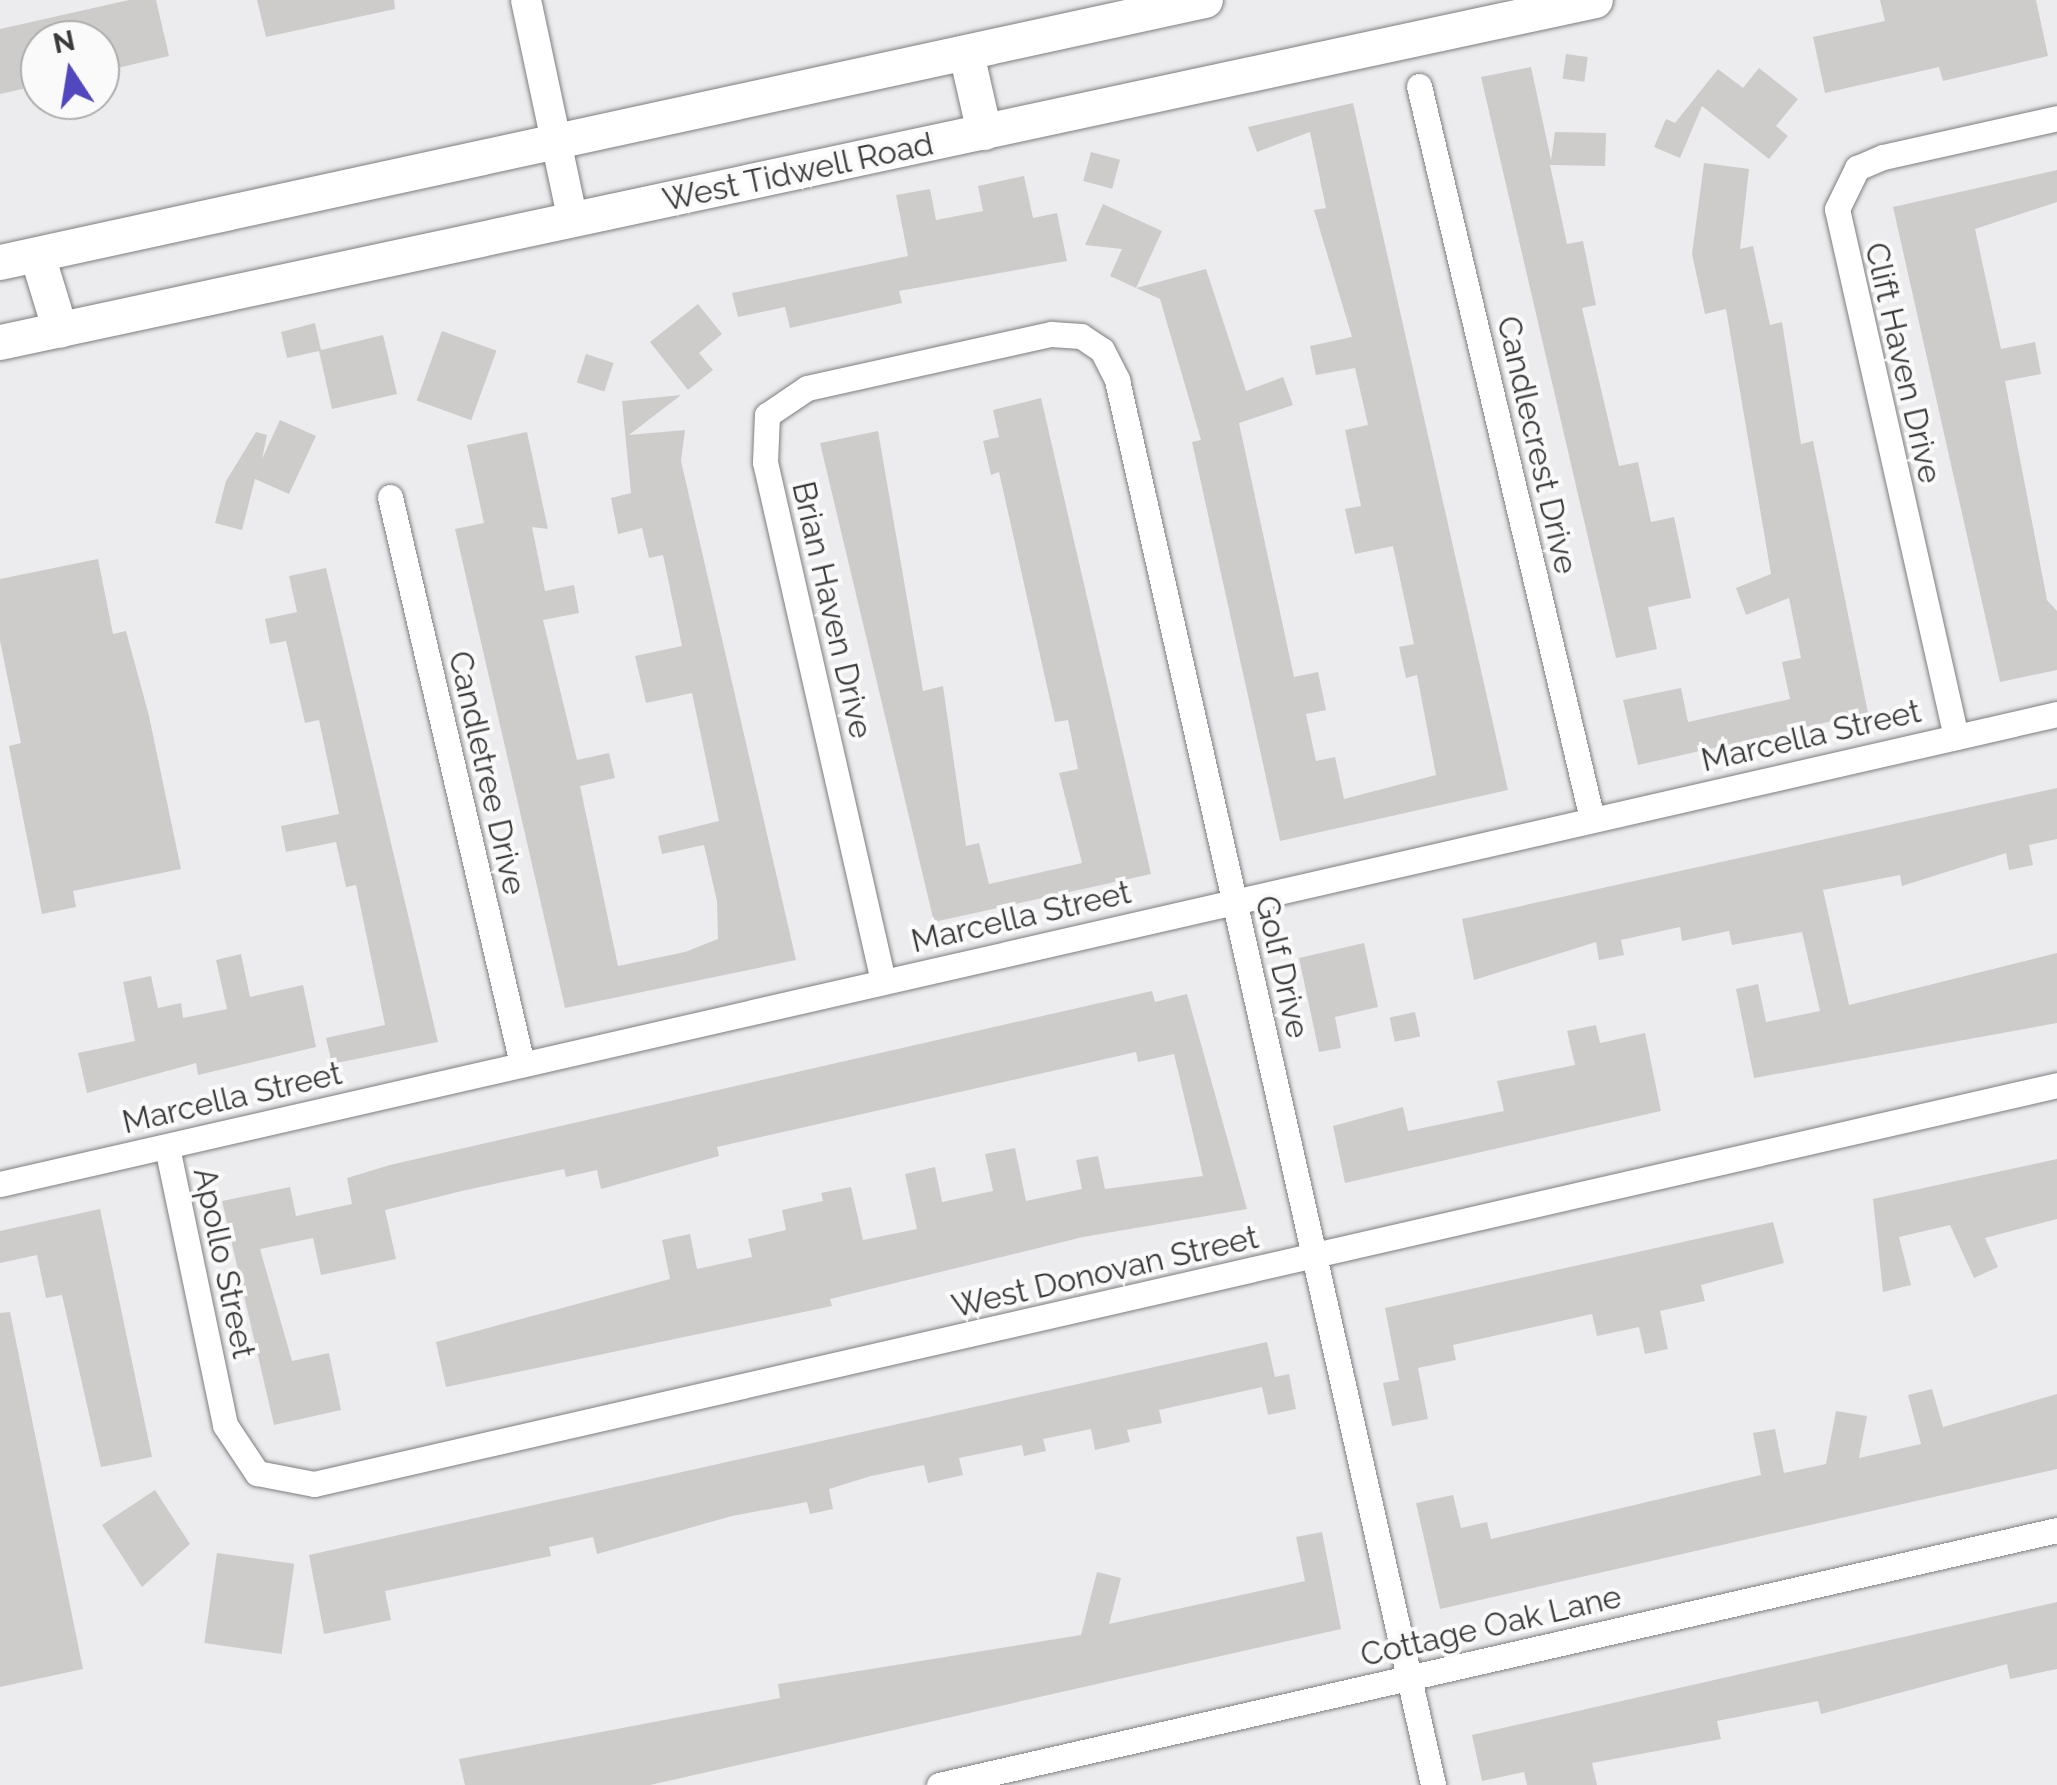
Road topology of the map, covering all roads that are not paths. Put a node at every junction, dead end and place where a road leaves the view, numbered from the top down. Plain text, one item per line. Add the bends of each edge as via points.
1 (526, 0) edge
2 (1205, 0) edge
3 (1596, 0) edge
4 (966, 53) junction
5 (1420, 86) dead end
6 (2057, 118) edge
7 (984, 132) junction
8 (557, 145) junction
9 (573, 221) junction
10 (37, 255) junction
11 (0, 262) edge
12 (60, 330) junction
13 (0, 342) edge
14 (922, 363) joint
15 (390, 497) dead end
16 (2057, 714) edge
17 (1956, 737) junction
18 (1592, 818) junction
19 (1234, 902) junction
20 (884, 981) junction
21 (522, 1064) junction
22 (2057, 1085) edge
23 (167, 1147) junction
24 (0, 1184) edge
25 (1315, 1258) junction
26 (218, 1392) joint
27 (2057, 1530) edge
28 (1410, 1678) junction
29 (939, 1785) edge
30 (1434, 1785) edge

1 - 8 street
2 - 4 main road
3 - 7 main road, West Tidwell Road
4 - 7 main road
4 - 8 main road
5 - 18 street, Candlecrest Drive
6 - 17 street, Clift Haven Drive via 1856,168 1836,209
7 - 9 main road, West Tidwell Road
8 - 9 street
8 - 10 main road
9 - 12 main road, West Tidwell Road
10 - 11 main road
10 - 12 main road
12 - 13 main road, West Tidwell Road
14 - 19 street, Golf Drive via 1050,334 1081,336 1102,350 1117,380
14 - 20 street, Brian Haven Drive via 782,398 762,436
15 - 21 street, Candletree Drive
16 - 17 street, Marcella Street
17 - 18 street, Marcella Street
18 - 19 street, Marcella Street
19 - 20 street, Marcella Street
19 - 25 street, Golf Drive
20 - 21 street, Marcella Street
21 - 23 street, Marcella Street
22 - 25 street, West Donovan Street
23 - 24 street, Marcella Street
23 - 26 street, Apollo Street
25 - 26 street, West Donovan Street via 314,1484 257,1473 237,1452
25 - 28 street, Golf Drive
27 - 28 street, Cottage Oak Lane
28 - 29 street, Cottage Oak Lane
28 - 30 street, Golf Drive

